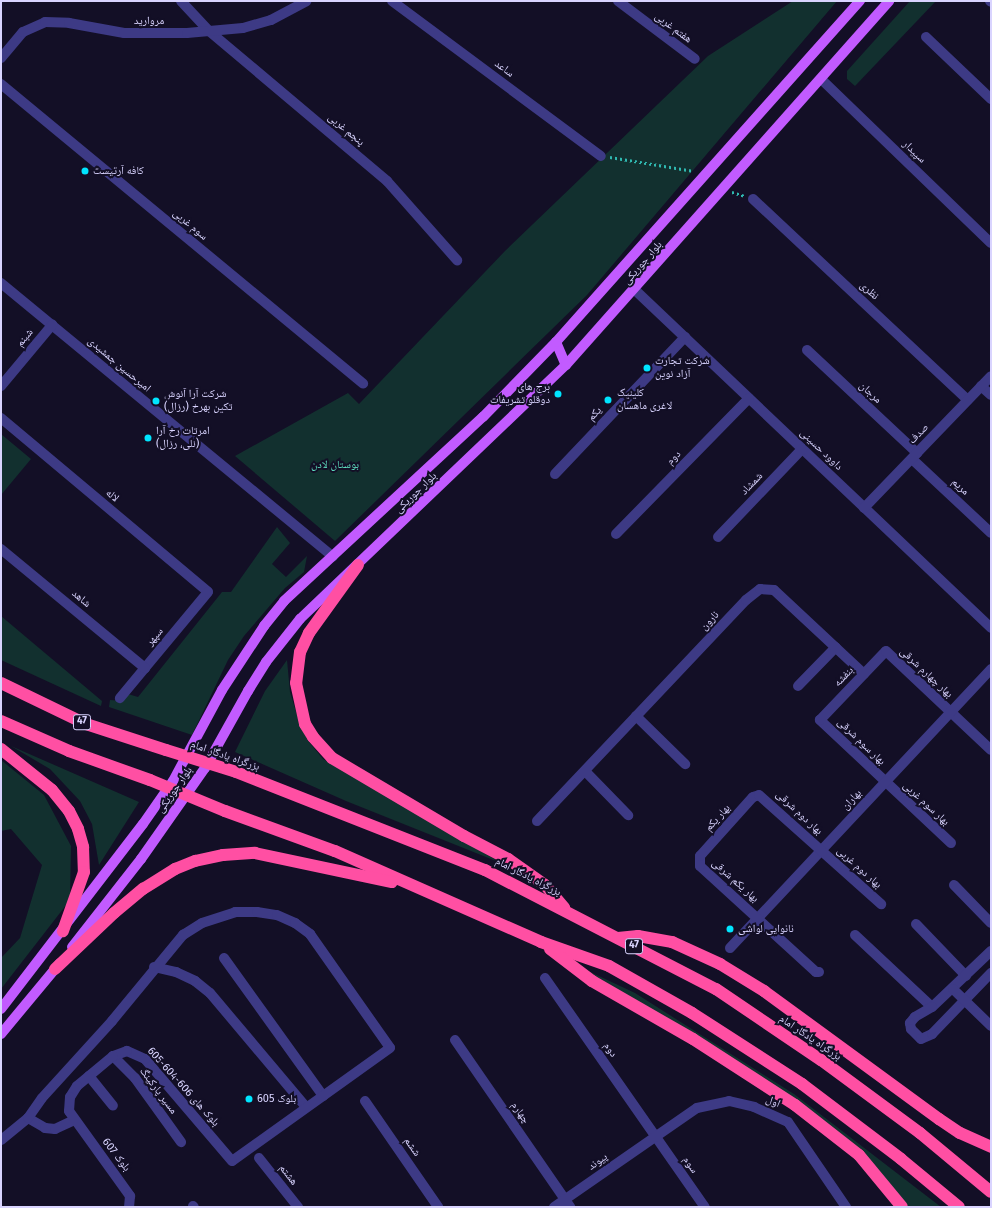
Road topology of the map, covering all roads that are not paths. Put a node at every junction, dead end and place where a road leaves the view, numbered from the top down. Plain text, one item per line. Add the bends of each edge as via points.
1 (181, 1) edge
2 (306, 1) edge
3 (392, 1) edge
4 (618, 1) edge
5 (860, 1) edge
6 (889, 1) edge
7 (209, 31) junction
8 (926, 37) dead end
9 (1, 58) edge
10 (695, 59) dead end
11 (821, 79) junction
12 (1, 84) edge
13 (991, 99) edge
14 (601, 156) road end
15 (753, 199) road end
16 (991, 243) edge
17 (456, 260) dead end
18 (1, 283) edge
19 (635, 290) junction
20 (52, 325) junction
21 (685, 337) junction
22 (556, 342) junction
23 (807, 350) dead end
24 (566, 365) junction
25 (991, 376) edge
26 (363, 384) dead end
27 (1, 386) edge
28 (981, 386) junction
29 (991, 395) edge
30 (749, 398) junction
31 (968, 400) junction
32 (1, 418) edge
33 (802, 449) junction
34 (915, 456) junction
35 (555, 474) dead end
36 (864, 508) junction
37 (991, 533) edge
38 (616, 534) dead end
39 (718, 536) dead end
40 (1, 548) edge
41 (333, 557) junction
42 (358, 565) junction
43 (208, 592) joint
44 (991, 628) edge
45 (836, 647) junction
46 (886, 651) joint
47 (145, 668) junction
48 (991, 668) edge
49 (864, 674) junction
50 (1, 683) edge
51 (798, 686) dead end
52 (120, 698) dead end
53 (950, 711) junction
54 (636, 716) junction
55 (820, 720) joint
56 (1, 721) edge
57 (1, 749) edge
58 (991, 750) edge
59 (685, 764) dead end
60 (585, 771) junction
61 (885, 782) junction
62 (758, 795) joint
63 (628, 815) dead end
64 (537, 822) dead end
65 (951, 843) dead end
66 (822, 850) junction
67 (698, 861) joint
68 (954, 885) dead end
69 (414, 887) junction
70 (881, 904) dead end
71 (567, 912) junction
72 (758, 918) junction
73 (991, 923) edge
74 (916, 924) dead end
75 (63, 931) junction
76 (855, 935) dead end
77 (618, 938) junction
78 (541, 942) junction
79 (730, 948) dead end
80 (991, 951) edge
81 (224, 958) dead end
82 (154, 967) junction
83 (55, 969) junction
84 (819, 972) dead end
85 (991, 973) edge
86 (966, 976) junction
87 (545, 978) dead end
88 (953, 989) junction
89 (964, 1001) junction
90 (932, 1008) junction
91 (1, 1009) edge
92 (991, 1026) edge
93 (1, 1034) edge
94 (455, 1040) dead end
95 (114, 1056) junction
96 (90, 1076) junction
97 (323, 1096) junction
98 (365, 1101) dead end
99 (113, 1106) dead end
100 (306, 1107) junction
101 (28, 1118) junction
102 (74, 1120) junction
103 (655, 1137) junction
104 (1, 1140) edge
105 (181, 1142) dead end
106 (991, 1147) edge
107 (259, 1158) dead end
108 (991, 1192) edge
109 (568, 1203) edge
110 (129, 1207) edge
111 (298, 1207) edge
112 (438, 1207) edge
113 (554, 1207) edge
114 (705, 1207) edge
115 (846, 1207) edge
116 (902, 1207) edge
117 (959, 1207) edge

1 - 7 street, پنجم غربی
2 - 7 street, مروارید via 259,24
3 - 14 street, ساعد
4 - 10 street, هفتم غربی
5 - 22 main road, بلوار جوریکی
6 - 11 main road, بلوار جوریکی
7 - 9 street, مروارید via 124,33 68,23 45,22 23,32
7 - 17 street, پنجم غربی via 388,181
8 - 13 street
11 - 16 street, سپیدار
11 - 19 main road, بلوار جوریکی
12 - 26 street, سوم غربی
15 - 31 street, نظری
18 - 20 street, امیرحسین جمشیدی
19 - 21 street, داوود حسینی
19 - 24 main road, بلوار جوریکی
20 - 27 street, شبنم
20 - 41 street, امیرحسین جمشیدی
21 - 30 street, داوود حسینی
21 - 35 street, یکم
22 - 24 main road
22 - 41 main road, بلوار جوریکی via 483,417
23 - 34 street, مرجان
24 - 42 main road, بلوار جوریکی
25 - 28 street, صدف
28 - 29 street
28 - 31 street, صدف
30 - 33 street, داوود حسینی
30 - 38 street, دوم
31 - 34 street, صدف
32 - 43 street, لاله
33 - 36 street, داوود حسینی
33 - 39 street, شمشاد
34 - 36 street, صدف
34 - 37 street, مریم
36 - 44 street, داوود حسینی
40 - 47 street, شاهد
41 - 75 main road, بلوار جوریکی via 284,601 264,626 222,690 173,781
42 - 71 highway via 309,633 300,652 296,683 305,724 332,758 508,859 545,884
42 - 83 main road, بلوار جوریکی via 300,619 266,662 205,768 141,859
43 - 47 street, سپهر
45 - 49 street, نارون
45 - 51 street
45 - 54 street, نارون via 774,590 760,589 746,600
46 - 49 street, بنفشه
46 - 53 street, بهار چهارم شرقی
47 - 52 street, سپهر
48 - 53 street, بهاران
49 - 55 street, بنفشه
50 - 71 highway, بزرگراه یادگار امام / 47, bridge via 86,724 236,772 485,870
53 - 58 street, بهار چهارم شرقی
53 - 61 street, بهاران
54 - 59 street
54 - 60 street, نارون
55 - 61 street, بهار سوم شرقی
56 - 69 highway, bridge via 69,751 335,851
57 - 75 highway via 52,790 69,811 78,829 83,847 84,872
60 - 63 street
60 - 64 street, نارون
61 - 65 street, بهار سوم غربی
61 - 66 street, بهاران
62 - 66 street, بهار دوم شرقی
62 - 67 street, بهار یکم via 753,797
66 - 70 street, بهار دوم غربی
66 - 72 street, بهاران
67 - 72 street, بهار یکم شرقی via 700,866
68 - 73 street
69 - 78 highway
69 - 83 highway via 255,853 223,855 195,861 143,889
71 - 77 highway, بزرگراه یادگار امام / 47
72 - 79 street, بهاران
72 - 84 street, بهار یکم شرقی
74 - 86 street
75 - 91 main road, بلوار جوریکی
76 - 90 street
77 - 106 highway via 638,936 672,942 720,964 770,996 939,1119 960,1133
77 - 108 highway, بزرگراه یادگار امام / 47 via 716,989 920,1133
78 - 116 highway via 592,981 693,1039 795,1105 859,1155
78 - 117 highway via 609,966 692,1013 802,1084 901,1159
80 - 86 street
81 - 97 street
82 - 97 street via 182,935 202,923 235,912 277,915 296,923 310,934 390,1048
82 - 100 street via 176,972 196,981 210,993
82 - 101 street via 112,1021 47,1092
83 - 93 main road, بلوار جوریکی
85 - 89 street
86 - 88 street
87 - 103 street, دوم
88 - 89 street
88 - 90 street
89 - 90 street via 932,1034 921,1038 911,1029 910,1023 915,1017
89 - 92 street
94 - 109 street, چهارم
95 - 96 street, بلوک های 606-604-605
95 - 100 street, بلوک های 606-604-605 via 127,1050 144,1059 232,1161
95 - 105 street, مسیر پارکینگ via 135,1078
96 - 99 street
96 - 102 street, بلوک های 606-604-605 via 77,1086 70,1097 69,1111
97 - 100 street
98 - 112 street, ششم
101 - 102 street via 45,1128 55,1129
101 - 104 street
102 - 110 street, بلوک 607 via 120,1179 130,1196
103 - 109 street, پیوند
103 - 114 street, سوم
103 - 115 street, اول via 697,1108 729,1101 754,1107 788,1122
107 - 111 street, هشتم
109 - 113 street, پیوند

